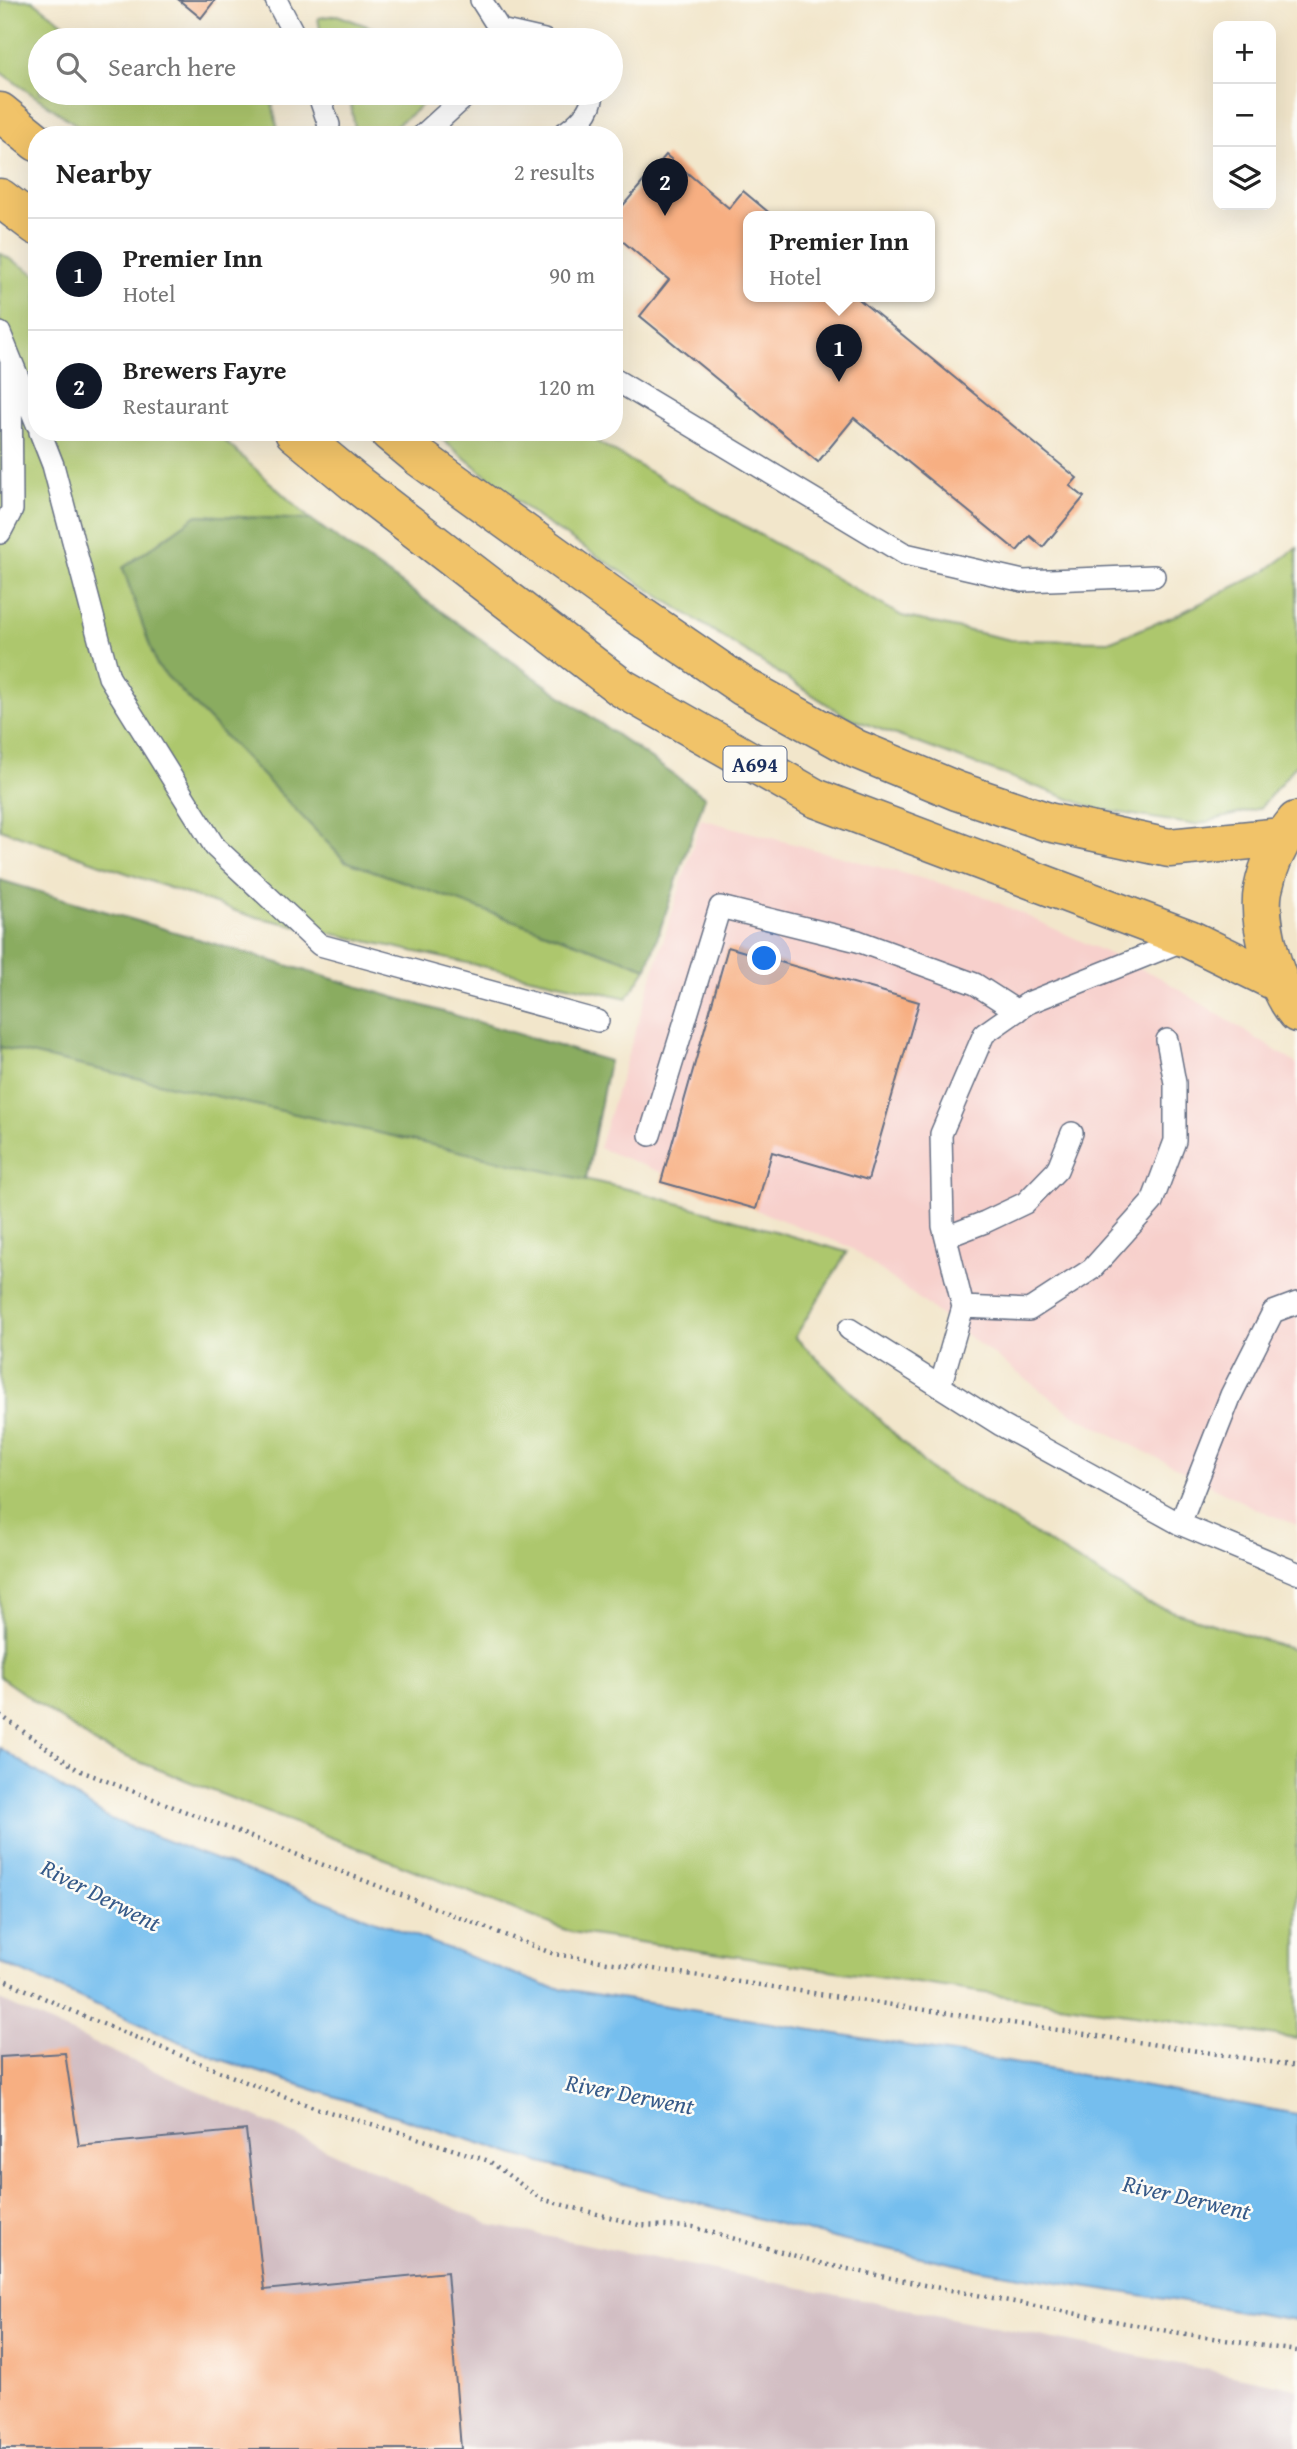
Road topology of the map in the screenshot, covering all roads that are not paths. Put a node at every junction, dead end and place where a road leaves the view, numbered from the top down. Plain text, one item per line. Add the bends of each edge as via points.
1 (276, 0) edge
2 (481, 0) edge
3 (291, 28) edge
4 (494, 28) edge
5 (322, 105) edge
6 (456, 105) edge
7 (592, 105) edge
8 (0, 112) edge
9 (329, 126) edge
10 (433, 126) edge
11 (575, 126) edge
12 (28, 135) edge
13 (0, 198) edge
14 (28, 219) edge
15 (0, 332) edge
16 (11, 360) junction
17 (623, 384) edge
18 (28, 402) edge
19 (44, 441) edge
20 (305, 441) edge
21 (400, 441) edge
22 (0, 533) edge
23 (1154, 576) dead end
24 (1290, 829) edge
25 (1189, 939) junction
26 (1288, 998) edge
27 (1022, 1007) junction
28 (598, 1021) dead end
29 (1167, 1040) dead end
30 (1072, 1133) dead end
31 (650, 1135) dead end
32 (946, 1237) junction
33 (1297, 1303) edge
34 (963, 1307) junction
35 (849, 1329) dead end
36 (940, 1387) junction
37 (1181, 1524) junction
38 (1297, 1573) edge

1 - 3 lane
2 - 4 lane
5 - 9 lane
6 - 10 lane
7 - 11 lane
8 - 12 main road
13 - 14 main road
15 - 16 lane
16 - 18 lane
16 - 22 lane via 12,510
17 - 23 lane via 905,554 1023,581
19 - 28 lane via 109,677 215,847 320,945
20 - 25 main road, A694 via 622,688 791,784 828,803
21 - 24 main road, A694 via 744,687 856,750 1048,822 1169,848
24 - 26 main road, A694 via 1263,891 1265,935
25 - 26 main road, A694
25 - 27 lane
27 - 31 lane via 975,984 858,941 720,907
27 - 32 lane via 984,1034 941,1134
29 - 34 lane via 1175,1083 1175,1141 1152,1202 1093,1269 1029,1310
30 - 32 lane via 1057,1170 1024,1203
32 - 34 lane
33 - 37 lane via 1273,1312 1231,1395
34 - 36 lane
35 - 36 lane
36 - 37 lane
37 - 38 lane

